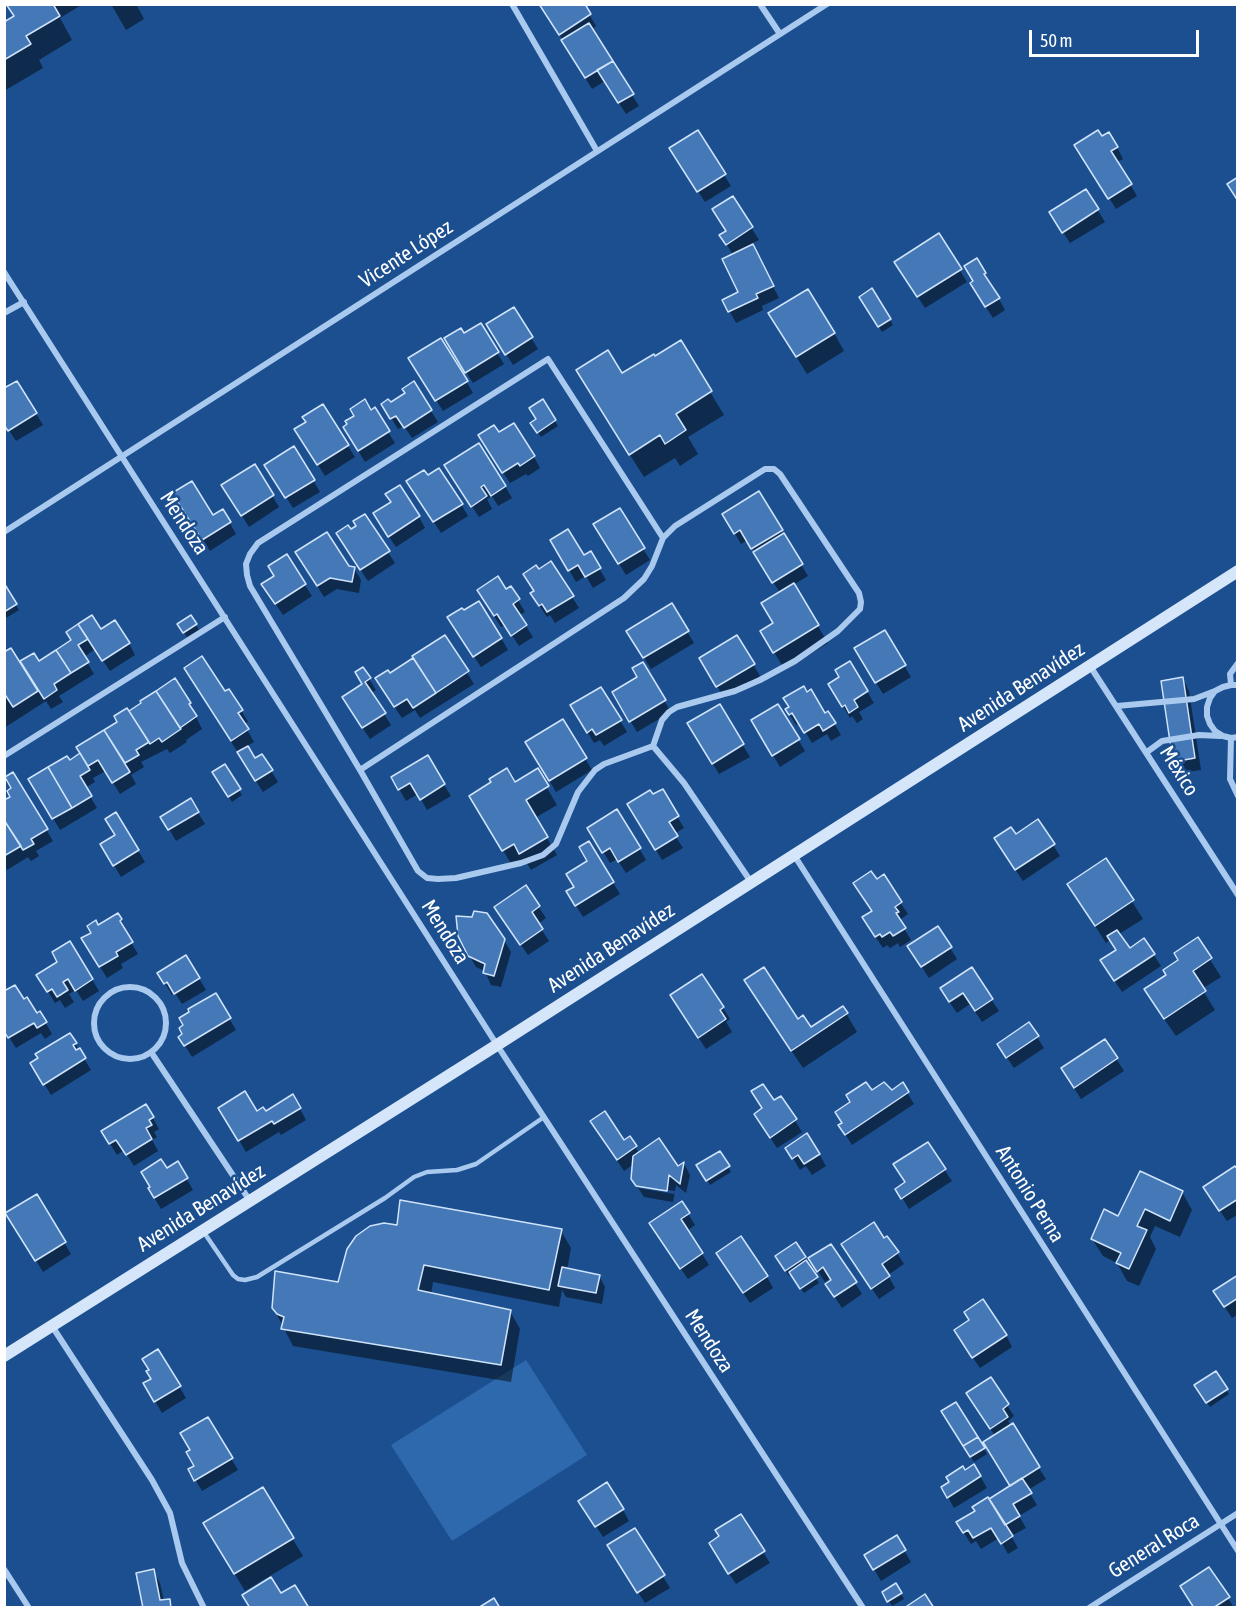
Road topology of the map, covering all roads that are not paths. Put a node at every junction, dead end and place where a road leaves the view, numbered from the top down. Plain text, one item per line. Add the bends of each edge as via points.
1 (512, 4) edge
2 (760, 4) edge
3 (827, 4) edge
4 (780, 34) junction
5 (597, 151) junction
6 (4, 272) edge
7 (24, 302) junction
8 (4, 313) edge
9 (121, 456) junction
10 (4, 532) edge
11 (663, 538) junction
12 (1238, 571) edge
13 (225, 617) junction
14 (1238, 663) edge
15 (1090, 666) junction
16 (1234, 685) edge
17 (1215, 691) junction
18 (1117, 706) junction
19 (1223, 736) junction
20 (1234, 738) edge
21 (653, 746) junction
22 (1147, 752) junction
23 (4, 756) edge
24 (360, 770) junction
25 (1238, 796) edge
26 (794, 855) junction
27 (751, 882) junction
28 (1238, 895) edge
29 (497, 1045) junction
30 (151, 1052) junction
31 (544, 1117) junction
32 (250, 1201) junction
33 (203, 1230) junction
34 (52, 1325) junction
35 (4, 1356) edge
36 (1238, 1513) edge
37 (1220, 1524) junction
38 (1238, 1551) edge
39 (4, 1569) edge
40 (29, 1608) edge
41 (204, 1608) edge
42 (863, 1608) edge
43 (1089, 1608) edge

1 - 5 street
2 - 4 street
3 - 4 street, Vicente López
4 - 5 street, Vicente López
5 - 9 street, Vicente López
6 - 7 street, Mendoza
7 - 8 street
7 - 9 street, Mendoza
9 - 10 street, Vicente López
9 - 13 street, Mendoza
11 - 21 street via 675,526 743,483 765,470 774,470 859,593 861,602 860,609 846,624 795,661 735,691 669,712
11 - 24 street via 644,579 624,598
11 - 24 street via 548,359 258,543 246,564 250,586
12 - 15 main road, Avenida Benavídez
13 - 23 street
13 - 29 street, Mendoza
14 - 16 street via 1230,674
15 - 18 street, México
15 - 26 main road, Avenida Benavídez
16 - 17 street
17 - 18 street via 1194,699
17 - 19 street via 1207,716 1215,731
18 - 22 street, México
19 - 20 street
19 - 22 street via 1162,741
20 - 25 street via 1230,779
21 - 24 street via 595,770 579,792 555,844 543,855 456,878 427,878 418,871
21 - 27 street via 684,783
22 - 28 street, México
26 - 27 main road, Avenida Benavídez
26 - 37 street, Antonio Perna
27 - 29 main road, Avenida Benavídez
29 - 31 street, Mendoza
29 - 32 main road, Avenida Benavídez
30 - 30 street via 165,1032 166,1019 159,1003 133,987 109,993 101,1001 93,1022 100,1044 108,1052 130,1059
30 - 32 street
31 - 33 lane via 476,1164 414,1177 257,1277 245,1280 233,1275
31 - 42 street, Mendoza
32 - 33 main road, Avenida Benavídez
33 - 34 main road, Avenida Benavídez
34 - 35 main road, Avenida Benavídez
34 - 41 street via 171,1513 182,1563
36 - 37 street, General Roca
37 - 38 street, Antonio Perna
37 - 43 street, General Roca
39 - 40 street

